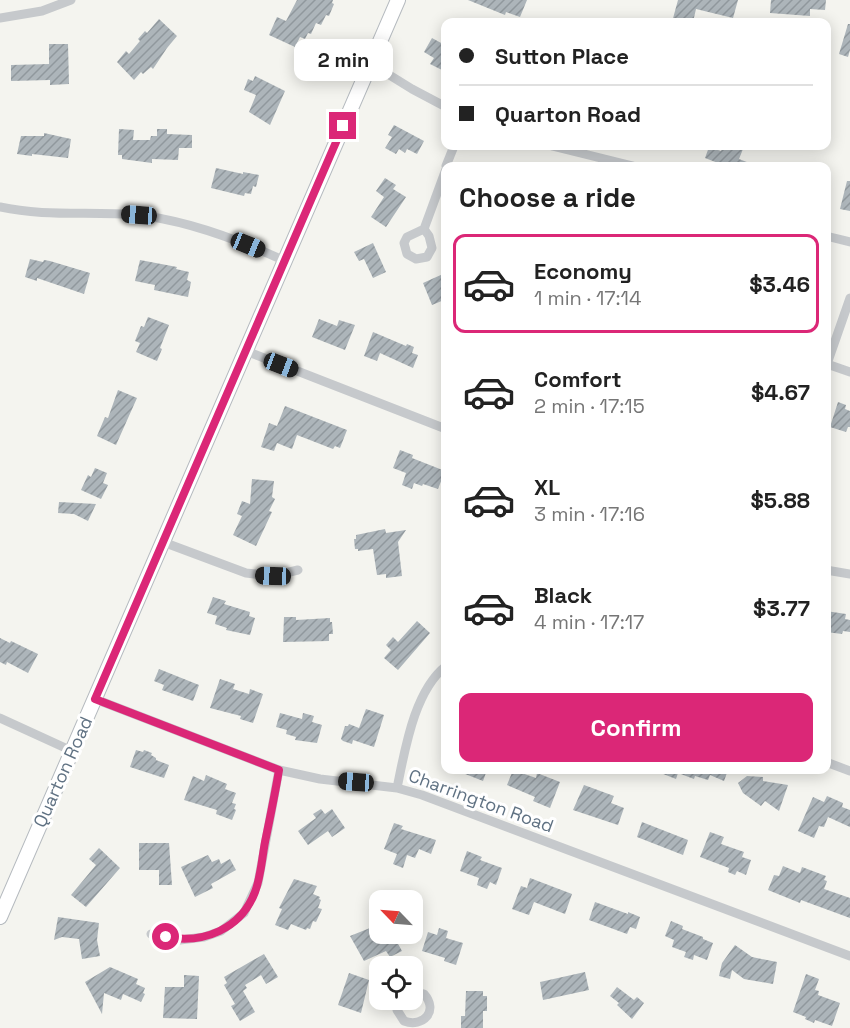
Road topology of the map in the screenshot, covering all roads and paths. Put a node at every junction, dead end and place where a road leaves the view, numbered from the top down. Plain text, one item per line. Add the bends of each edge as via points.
1 (71, 0) edge
2 (398, 0) edge
3 (0, 18) edge
4 (370, 63) junction
5 (441, 104) edge
6 (564, 150) edge
7 (598, 162) edge
8 (441, 182) edge
9 (0, 207) edge
10 (424, 229) dead end
11 (831, 237) edge
12 (850, 242) edge
13 (285, 261) junction
14 (850, 298) edge
15 (246, 351) junction
16 (831, 353) edge
17 (831, 365) edge
18 (850, 372) edge
19 (441, 427) edge
20 (163, 542) junction
21 (298, 570) dead end
22 (831, 571) edge
23 (850, 574) edge
24 (441, 671) edge
25 (95, 699) junction
26 (0, 718) edge
27 (72, 751) junction
28 (831, 764) edge
29 (279, 770) junction
30 (850, 771) edge
31 (397, 788) junction
32 (0, 917) edge
33 (151, 934) dead end
34 (850, 956) edge
35 (423, 994) edge
36 (397, 1010) edge
37 (409, 1026) edge

1 - 3 street via 42,11
2 - 4 street, Quarton Road
4 - 5 street
4 - 13 street, Quarton Road
6 - 7 street
8 - 10 street
9 - 13 street via 155,218 235,240
11 - 12 street
13 - 15 street, Quarton Road
14 - 16 street
15 - 19 street
15 - 20 street, Quarton Road
17 - 18 street
20 - 21 street via 246,573 273,576
20 - 25 street, Quarton Road
22 - 23 street
24 - 31 street via 422,699
25 - 27 street, Quarton Road
25 - 29 street, Charrington Road
26 - 27 street
27 - 32 street, Quarton Road
28 - 30 street
29 - 31 street, Charrington Road
29 - 33 street via 258,882 244,913 221,931 204,937 180,940
31 - 34 street, Charrington Road
35 - 37 street via 429,999 430,1012 422,1022
36 - 37 street

